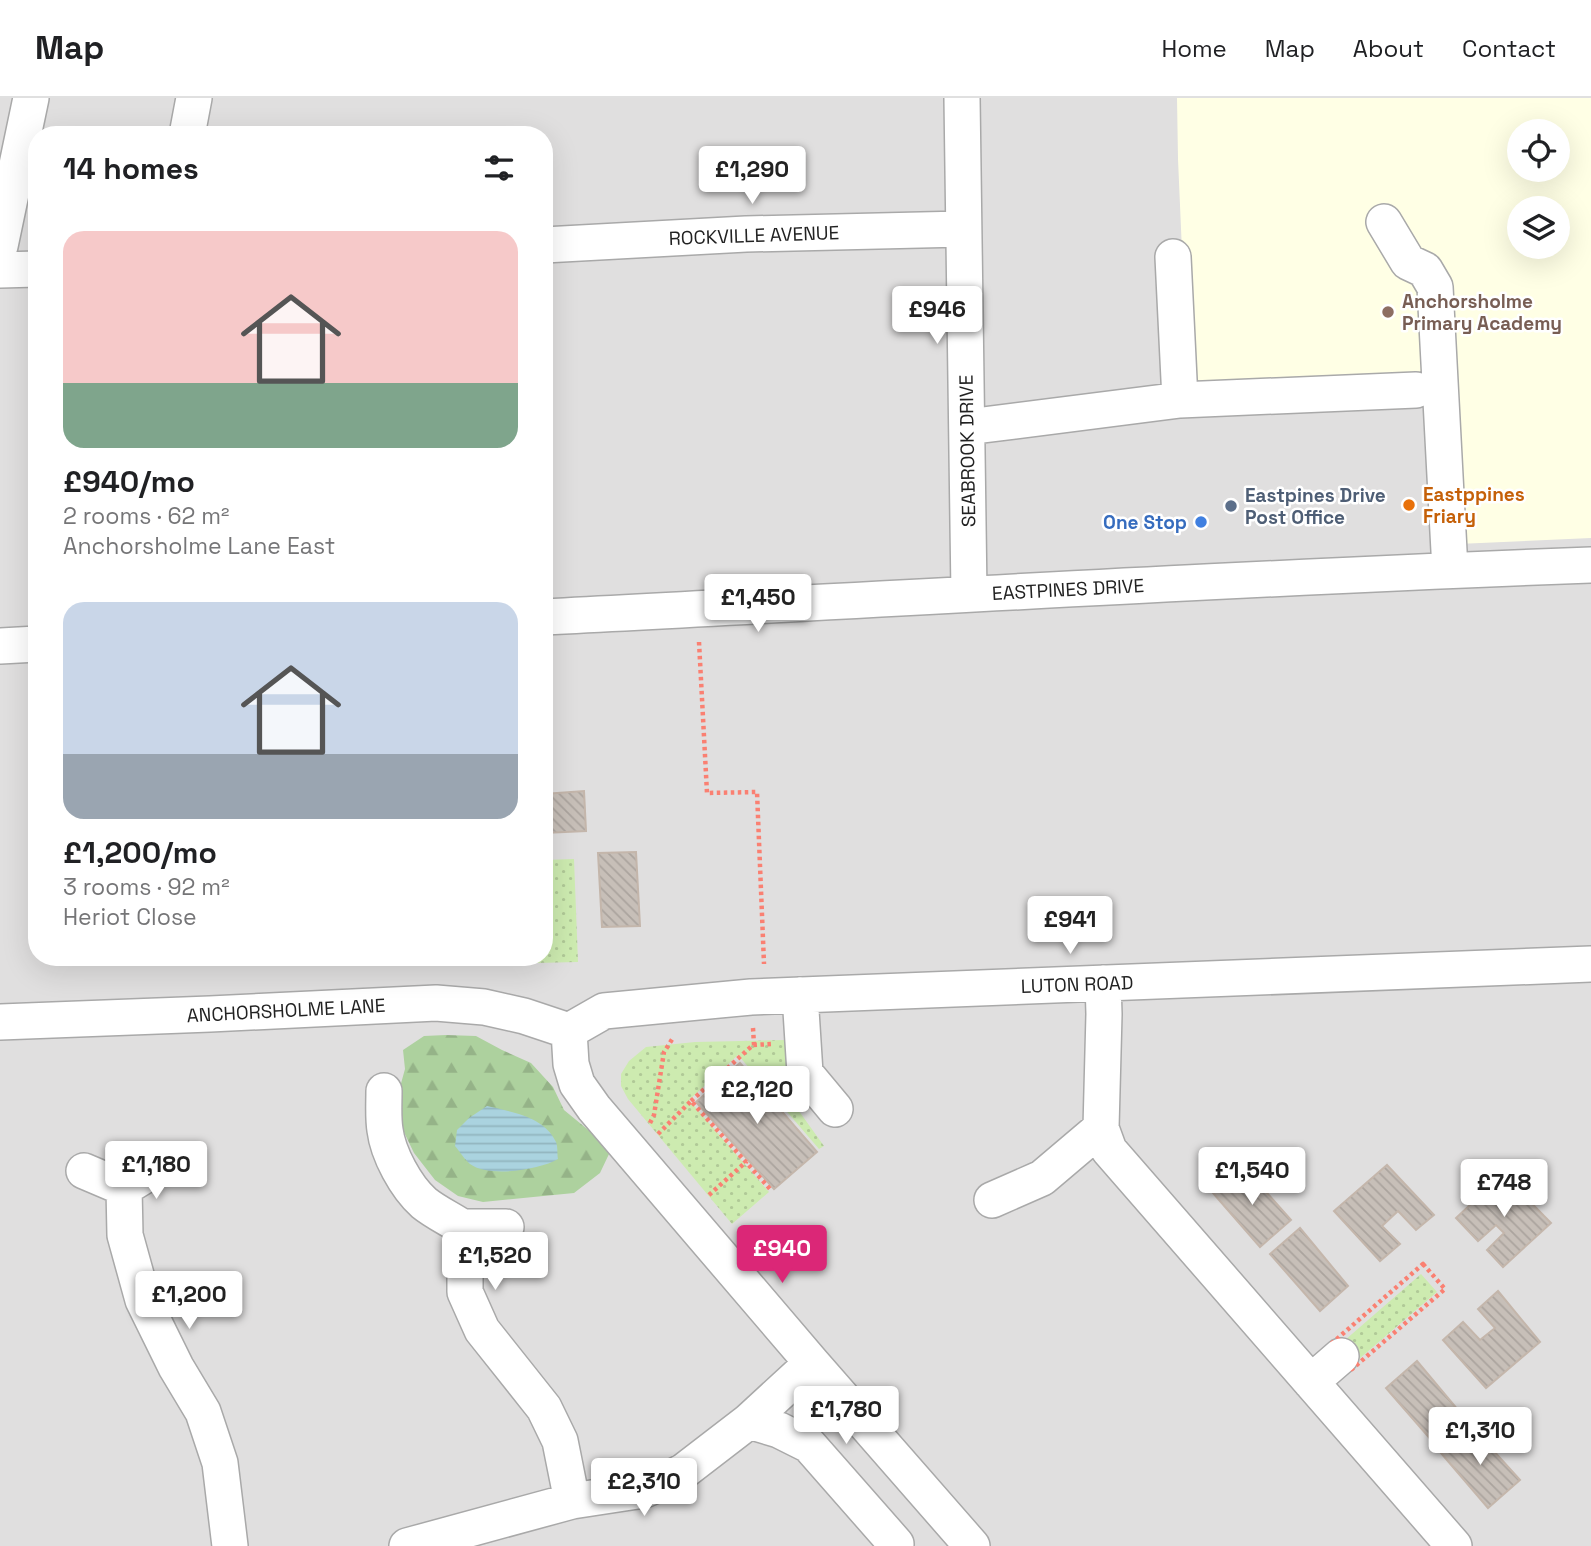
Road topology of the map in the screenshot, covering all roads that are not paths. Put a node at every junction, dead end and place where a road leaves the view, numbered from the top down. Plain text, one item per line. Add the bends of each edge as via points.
1 (31, 98) edge
2 (194, 98) edge
3 (962, 98) edge
4 (189, 126) edge
5 (1384, 222) dead end
6 (963, 229) junction
7 (553, 245) edge
8 (0, 246) edge
9 (1173, 257) dead end
10 (28, 269) edge
11 (0, 270) edge
12 (1416, 390) dead end
13 (1180, 400) junction
14 (967, 427) junction
15 (1591, 565) edge
16 (1450, 570) junction
17 (969, 594) junction
18 (553, 617) edge
19 (28, 644) edge
20 (0, 646) edge
21 (1591, 964) edge
22 (1103, 983) junction
23 (800, 995) junction
24 (0, 1022) edge
25 (569, 1031) junction
26 (384, 1091) dead end
27 (835, 1109) dead end
28 (1101, 1128) junction
29 (160, 1167) dead end
30 (84, 1171) dead end
31 (124, 1188) junction
32 (992, 1200) dead end
33 (462, 1227) junction
34 (506, 1227) dead end
35 (1341, 1356) road end
36 (813, 1363) junction
37 (1311, 1382) junction
38 (749, 1421) junction
39 (572, 1501) junction
40 (896, 1544) dead end
41 (412, 1545) edge
42 (230, 1546) edge
43 (972, 1546) edge
44 (1454, 1546) edge

1 - 8 street
2 - 4 street
3 - 6 street, SEABROOK DRIVE
5 - 16 street via 1408,262 1425,270 1435,287
6 - 7 street, ROCKVILLE AVENUE
6 - 14 street, SEABROOK DRIVE
9 - 13 street
10 - 11 street
12 - 13 street
13 - 14 street
14 - 17 street, SEABROOK DRIVE
15 - 16 street, EASTPINES DRIVE
16 - 17 street, EASTPINES DRIVE
17 - 18 street, EASTPINES DRIVE
19 - 20 street
21 - 22 street, LUTON ROAD
22 - 23 street, LUTON ROAD
22 - 28 street
23 - 25 street, LUTON ROAD via 604,1011
23 - 27 street via 806,1073
24 - 25 street, ANCHORSHOLME LANE via 436,1003 484,1006
25 - 36 street via 577,1084 594,1108
26 - 33 street via 385,1131 397,1166 421,1200
28 - 32 street via 1042,1178
28 - 37 street via 1109,1150
29 - 31 street
30 - 31 street
31 - 42 street via 125,1235 143,1300 203,1412 220,1463
33 - 34 street
33 - 39 street via 465,1292 482,1330 544,1408 560,1441
35 - 37 street
36 - 38 street
36 - 43 street
37 - 44 street
38 - 39 street via 663,1482 644,1490
38 - 40 street via 809,1445
39 - 41 street

